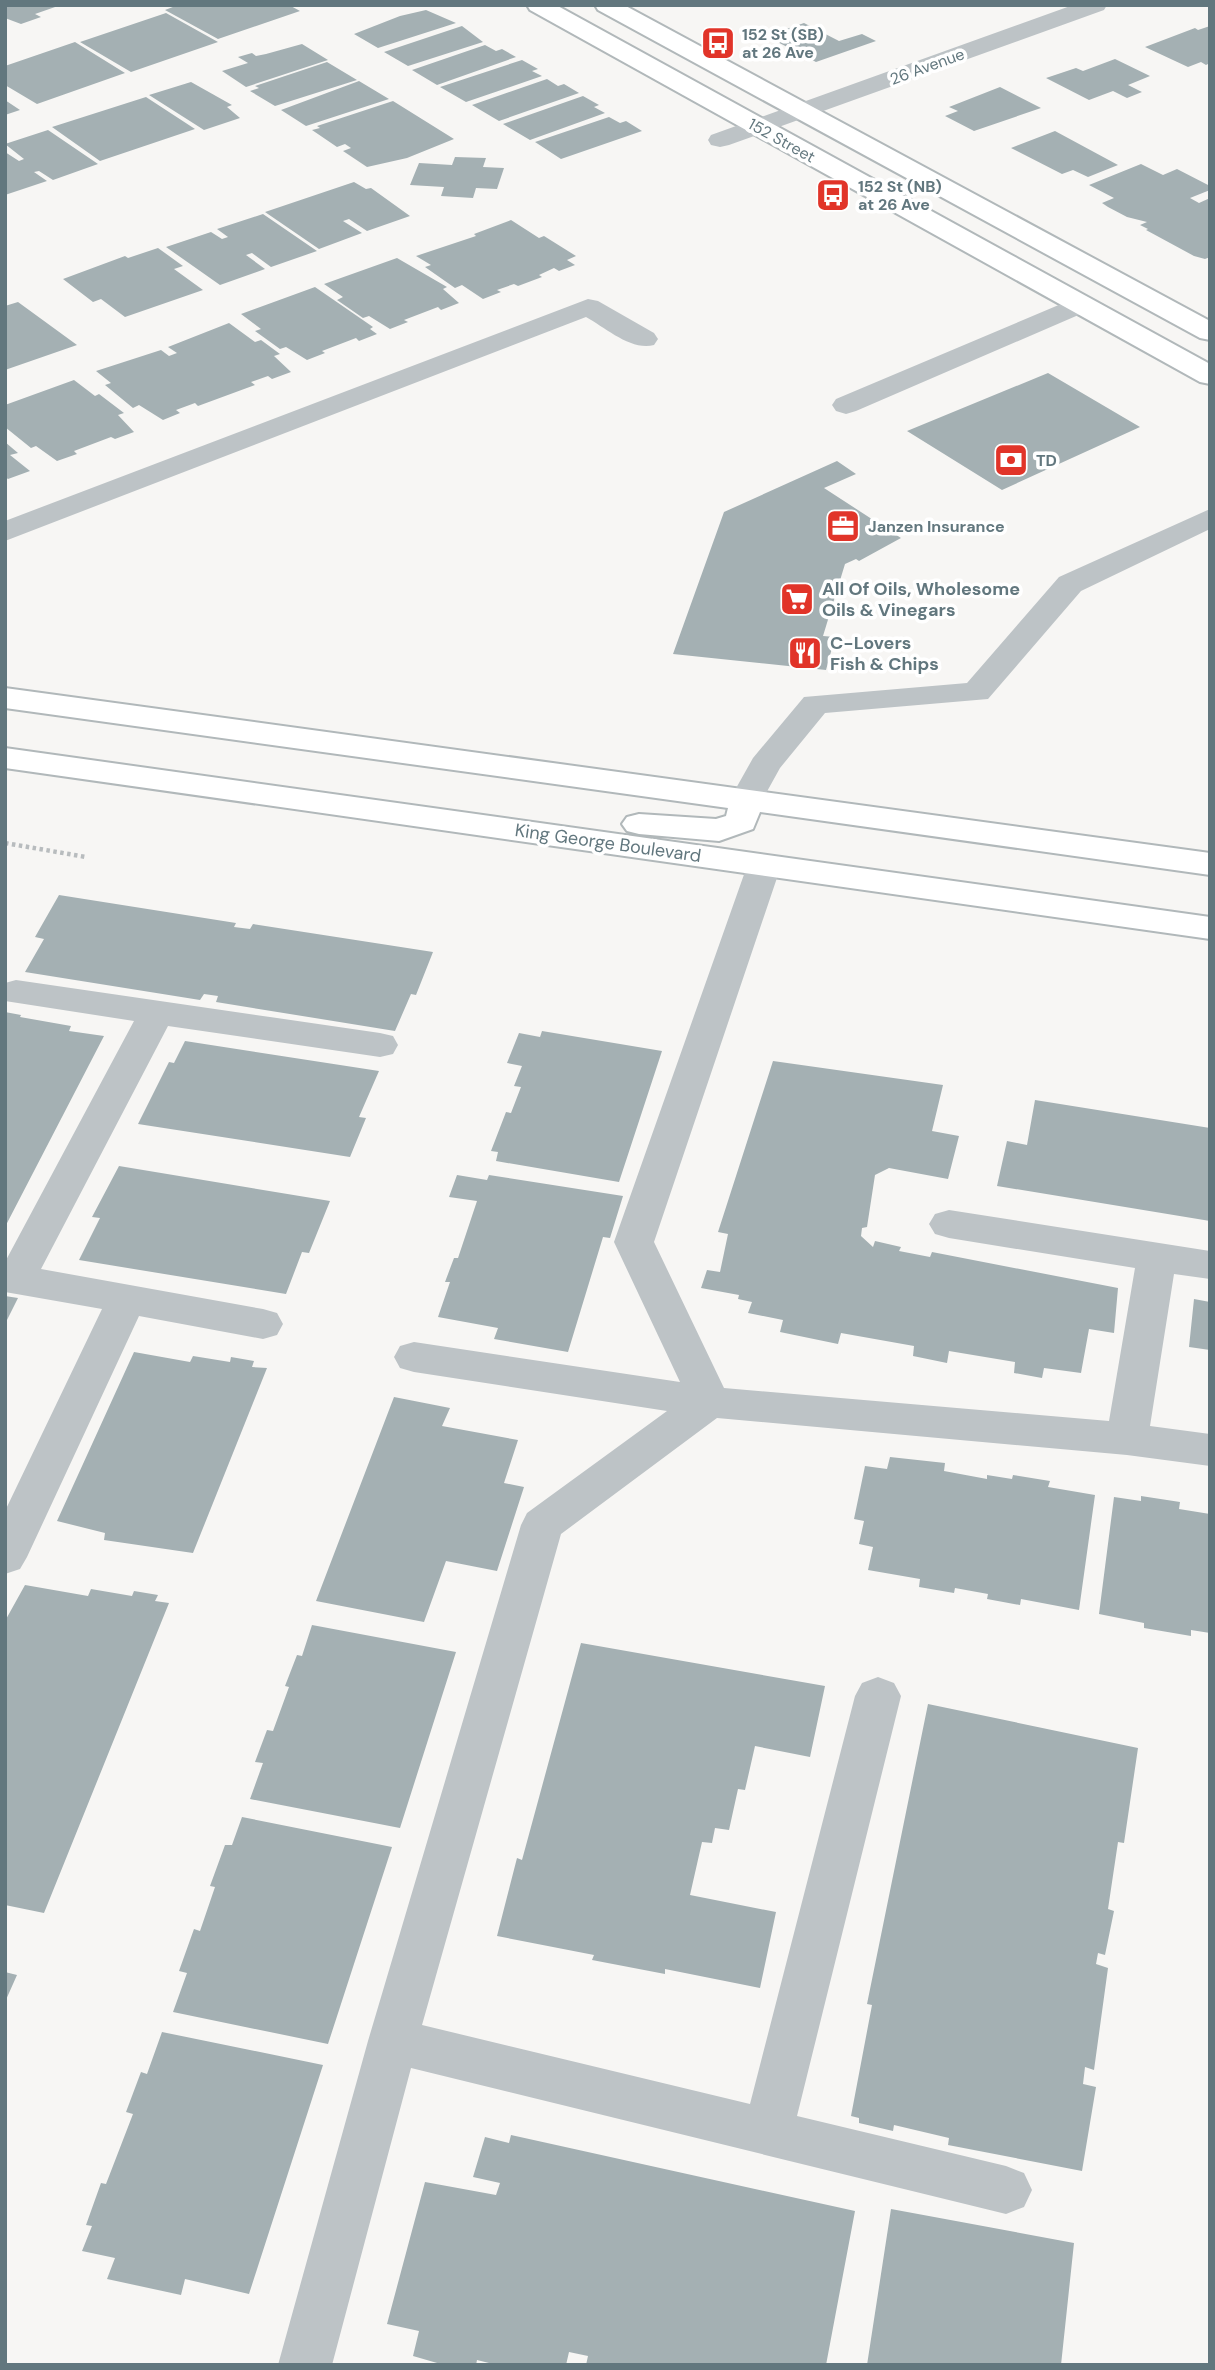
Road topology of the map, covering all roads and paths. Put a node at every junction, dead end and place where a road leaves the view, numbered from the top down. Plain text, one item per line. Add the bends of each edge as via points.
1 (538, 5) edge
2 (606, 5) edge
3 (1096, 5) edge
4 (802, 111) junction
5 (758, 127) junction
6 (720, 140) dead end
7 (1080, 304) junction
8 (1210, 332) edge
9 (644, 339) dead end
10 (1210, 376) edge
11 (846, 405) dead end
12 (1210, 518) edge
13 (5, 532) edge
14 (5, 698) edge
15 (5, 758) edge
16 (747, 799) junction
17 (309, 800) junction
18 (5, 843) edge
19 (86, 857) dead end
20 (1210, 864) edge
21 (764, 866) junction
22 (1210, 928) edge
23 (16, 992) dead end
24 (157, 1012) junction
25 (380, 1045) dead end
26 (949, 1224) dead end
27 (1157, 1257) junction
28 (1210, 1265) edge
29 (10, 1278) edge
30 (127, 1299) junction
31 (263, 1324) dead end
32 (414, 1357) dead end
33 (710, 1402) junction
34 (1127, 1438) junction
35 (1210, 1450) edge
36 (5, 1557) edge
37 (878, 1696) dead end
38 (393, 2041) junction
39 (768, 2132) junction
40 (1006, 2190) dead end
41 (305, 2365) edge

1 - 5 main road, 152 Street
2 - 4 main road, 152 Street
3 - 4 street, 26 Avenue
4 - 5 street, 26 Avenue
4 - 8 main road, 152 Street
5 - 6 street, 26 Avenue
5 - 7 main road, 152 Street
7 - 10 main road, 152 Street
7 - 11 street
9 - 13 street via 588,307
12 - 16 street via 1070,584 977,692 816,704 765,765
14 - 16 main road
15 - 17 main road, King George Boulevard
16 - 17 main road via 741,822 719,830
16 - 20 main road
17 - 21 main road, King George Boulevard
18 - 19 path
21 - 22 main road, King George Boulevard
21 - 33 street via 634,1242
23 - 24 street
24 - 25 street
24 - 29 street
26 - 27 street
27 - 28 street
27 - 34 street
29 - 30 street
30 - 31 street
30 - 36 street
32 - 33 street
33 - 34 street
33 - 38 street via 542,1525
34 - 35 street
37 - 39 street
38 - 39 street
38 - 41 street
39 - 40 street

